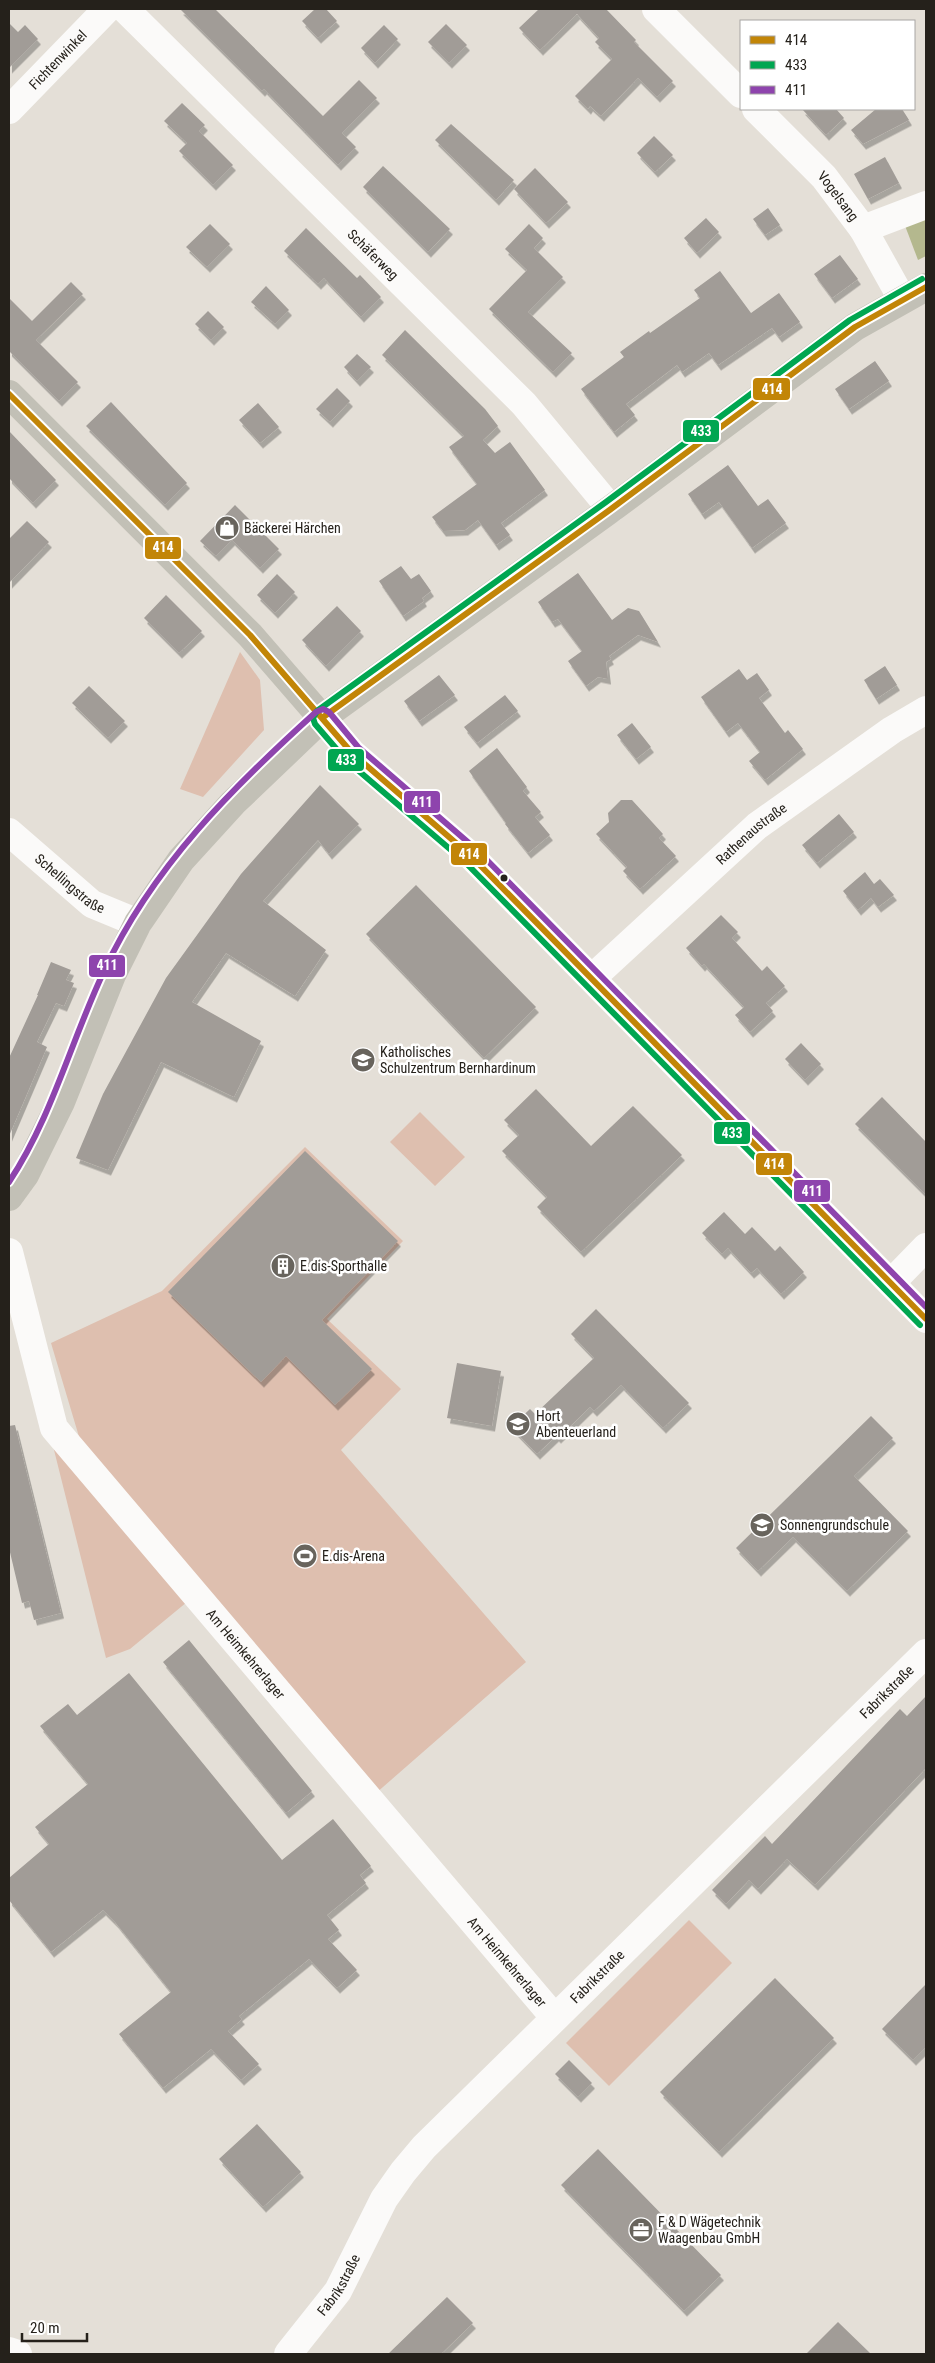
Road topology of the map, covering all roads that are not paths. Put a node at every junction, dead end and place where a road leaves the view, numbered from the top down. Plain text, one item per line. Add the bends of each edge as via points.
1 (107, 9) edge
2 (125, 9) edge
3 (656, 9) edge
4 (740, 93) edge
5 (9, 110) edge
6 (757, 110) edge
7 (926, 205) edge
8 (863, 229) junction
9 (926, 287) edge
10 (902, 299) junction
11 (9, 394) edge
12 (611, 509) junction
13 (926, 710) edge
14 (322, 718) junction
15 (9, 832) edge
16 (138, 923) junction
17 (592, 978) junction
18 (9, 1198) edge
19 (926, 1247) edge
20 (9, 1252) edge
21 (891, 1284) junction
22 (926, 1319) edge
23 (926, 1653) edge
24 (554, 2017) junction
25 (9, 2351) edge
26 (18, 2354) edge
27 (288, 2354) edge

1 - 5 street, Fichtenwinkel
2 - 12 street, Schäferweg via 524,404
3 - 4 street
6 - 8 street, Vogelsang via 824,177
7 - 8 street
8 - 10 street, Vogelsang
9 - 10 main road
10 - 12 main road via 855,327
11 - 14 main road via 250,635
12 - 14 main road
13 - 17 street, Rathenaustraße via 892,730 757,826
14 - 16 main road via 209,828 162,886
14 - 17 street via 352,753 471,856
15 - 16 street, Schellingstraße via 92,904
16 - 18 main road via 112,975 61,1102 25,1174
17 - 21 street
19 - 21 street
20 - 24 street, Am Heimkehrerlager via 54,1428
21 - 22 street
23 - 24 street, Fabrikstraße
24 - 27 street, Fabrikstraße via 402,2172 384,2199 338,2291
25 - 26 street

